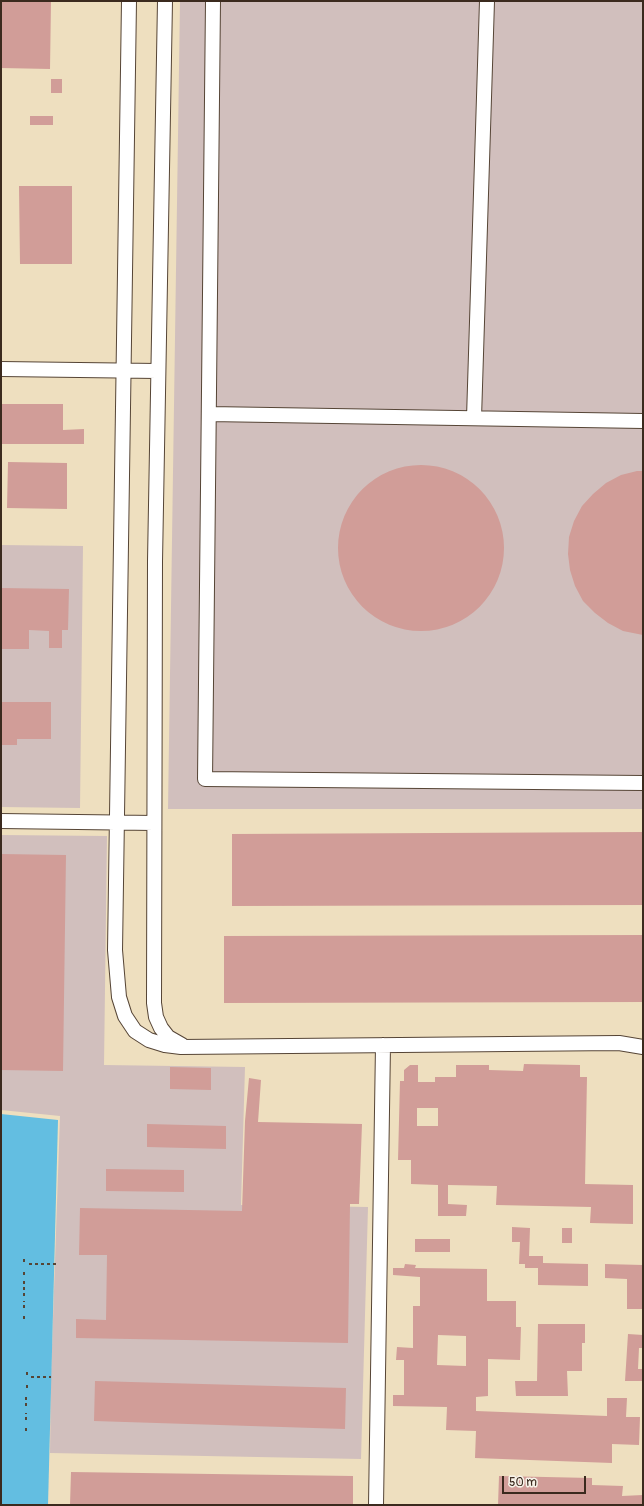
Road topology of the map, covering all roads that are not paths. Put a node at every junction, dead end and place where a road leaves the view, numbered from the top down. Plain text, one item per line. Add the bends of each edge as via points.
1 (129, 1) edge
2 (165, 1) edge
3 (213, 1) edge
4 (487, 1) edge
5 (1, 369) edge
6 (124, 370) junction
7 (157, 371) junction
8 (208, 414) junction
9 (474, 418) junction
10 (643, 421) edge
11 (643, 783) edge
12 (1, 821) edge
13 (117, 822) junction
14 (154, 823) junction
15 (383, 1045) junction
16 (188, 1047) junction
17 (643, 1047) edge
18 (376, 1505) edge

1 - 6 street
2 - 7 street
3 - 8 street
4 - 9 street
5 - 6 street
6 - 7 street
6 - 13 street
7 - 14 street
8 - 9 street
8 - 11 street via 205,778
9 - 10 street
12 - 13 street
13 - 14 street
13 - 16 street via 115,950 119,997 125,1016 136,1031 149,1040 165,1045
14 - 16 street via 154,1003 161,1028 168,1037
15 - 16 street
15 - 17 street via 619,1043
15 - 18 street

